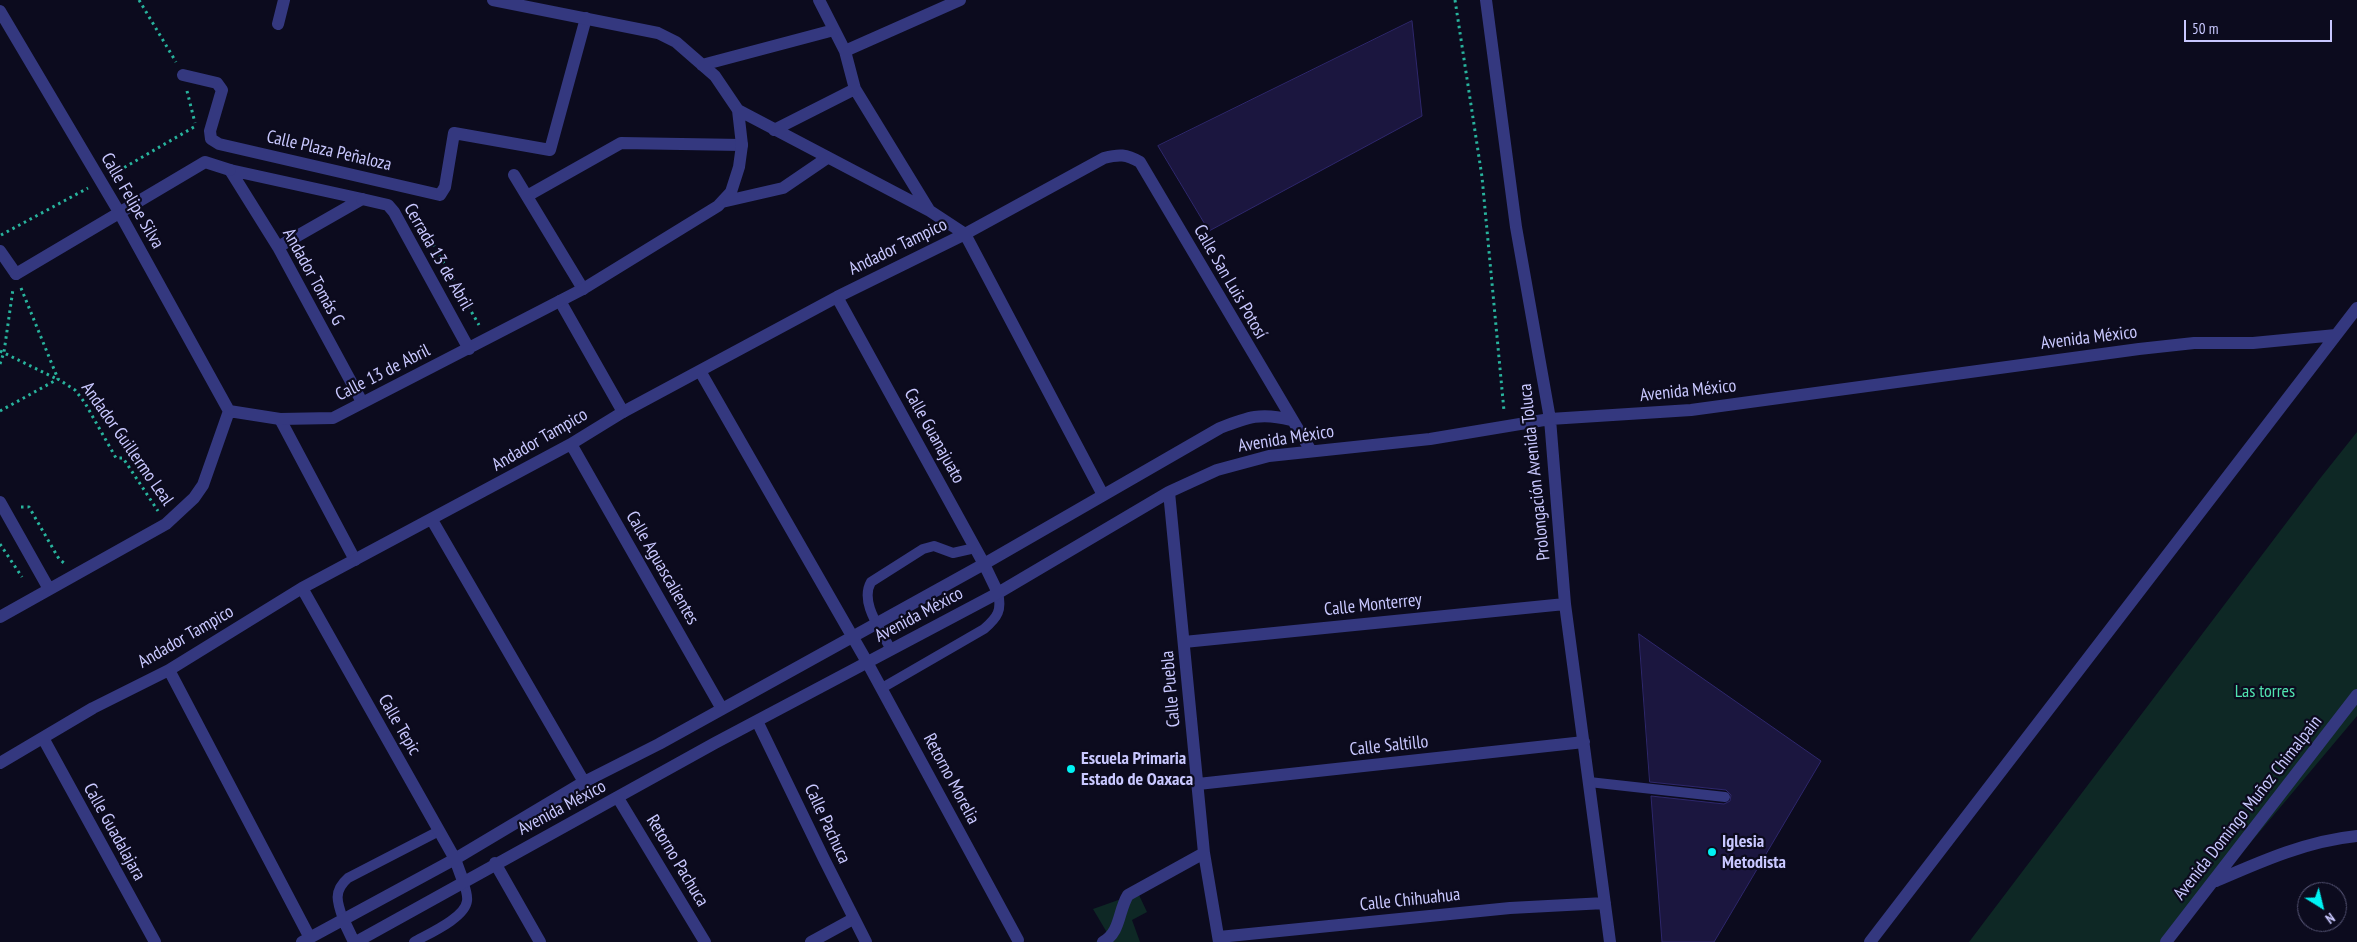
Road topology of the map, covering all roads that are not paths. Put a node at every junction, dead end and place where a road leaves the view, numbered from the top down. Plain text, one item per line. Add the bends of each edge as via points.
1 (284, 0) edge
2 (493, 0) edge
3 (819, 0) edge
4 (960, 0) edge
5 (1486, 0) edge
6 (0, 11) edge
7 (586, 18) junction
8 (278, 24) dead end
9 (834, 30) junction
10 (845, 51) junction
11 (702, 65) junction
12 (183, 75) dead end
13 (855, 89) junction
14 (738, 110) junction
15 (774, 130) junction
16 (742, 145) junction
17 (827, 158) junction
18 (1104, 158) joint
19 (230, 170) junction
20 (514, 175) dead end
21 (527, 196) junction
22 (362, 199) junction
23 (722, 202) junction
24 (930, 211) junction
25 (119, 212) junction
26 (965, 234) junction
27 (278, 247) junction
28 (0, 251) edge
29 (583, 289) junction
30 (837, 297) junction
31 (560, 301) junction
32 (2357, 308) edge
33 (2336, 335) junction
34 (470, 349) junction
35 (700, 371) junction
36 (362, 402) junction
37 (229, 411) junction
38 (623, 412) junction
39 (280, 419) junction
40 (1550, 419) junction
41 (1291, 420) junction
42 (571, 444) junction
43 (1311, 451) junction
44 (1170, 492) junction
45 (1103, 495) junction
46 (0, 502) edge
47 (432, 520) junction
48 (975, 548) junction
49 (355, 560) junction
50 (984, 564) junction
51 (302, 588) junction
52 (49, 589) junction
53 (998, 593) junction
54 (1565, 604) junction
55 (0, 617) edge
56 (877, 622) junction
57 (851, 636) junction
58 (1184, 642) junction
59 (892, 650) junction
60 (868, 662) junction
61 (169, 670) junction
62 (882, 688) junction
63 (2357, 695) edge
64 (722, 709) junction
65 (757, 721) junction
66 (43, 738) junction
67 (1584, 742) junction
68 (0, 763) edge
69 (584, 782) junction
70 (1589, 782) junction
71 (1198, 784) junction
72 (1725, 797) dead end
73 (618, 798) junction
74 (439, 831) junction
75 (2357, 836) edge
76 (1204, 853) junction
77 (455, 859) junction
78 (495, 863) junction
79 (463, 881) junction
80 (2214, 882) junction
81 (1605, 903) junction
82 (343, 919) junction
83 (853, 919) junction
84 (1219, 939) edge
85 (306, 940) edge
86 (1018, 940) dead end
87 (155, 942) edge
88 (355, 942) edge
89 (414, 942) edge
90 (540, 942) edge
91 (705, 942) edge
92 (811, 942) edge
93 (866, 942) edge
94 (1103, 942) edge
95 (1610, 942) edge
96 (1870, 942) edge
97 (2166, 942) edge

1 - 8 street
2 - 7 street
3 - 9 street
4 - 10 street
5 - 40 street, Prolongación Avenida Toluca via 1516,227
6 - 25 street, Calle Felipe Silva
7 - 11 street via 658,33 676,42
7 - 12 street, Calle Plaza Peñaloza via 550,150 454,133 445,187 440,195 219,144 211,138 210,131 222,90 217,83
9 - 10 street
9 - 11 street
10 - 13 street
11 - 14 street via 715,76
13 - 15 street
13 - 24 street
14 - 15 street
14 - 16 street
15 - 17 street
16 - 21 street via 621,143
16 - 23 street via 731,192
17 - 23 street via 783,188
17 - 24 street
18 - 26 street, Andador Tampico
18 - 41 street, Calle San Luis Potosí via 1120,154 1140,162
19 - 22 street, Cerrada 13 de Abril
19 - 25 street, Cerrada 13 de Abril via 205,162
19 - 27 street, Andador Tomás G
20 - 21 street
21 - 29 street
22 - 27 street
22 - 34 street, Cerrada 13 de Abril via 388,205 394,212
23 - 29 street, Calle 13 de Abril via 666,240
24 - 26 street
25 - 28 street via 16,274
25 - 37 street, Calle Felipe Silva
26 - 30 street, Andador Tampico
26 - 45 street
27 - 36 street, Andador Tomás G
29 - 31 street, Calle 13 de Abril
30 - 35 street, Andador Tampico
30 - 48 street, Calle Guanajuato
31 - 34 street, Calle 13 de Abril
31 - 38 street
32 - 33 street
33 - 40 street, Avenida México via 2253,343 2194,343 2139,348 1691,410
33 - 96 street
34 - 36 street, Calle 13 de Abril
35 - 38 street, Andador Tampico
35 - 57 street
36 - 39 street, Calle 13 de Abril via 333,418
37 - 39 street, Calle 13 de Abril
37 - 52 street via 203,484 194,498 166,524
38 - 42 street, Andador Tampico
39 - 49 street
40 - 43 street, Avenida México via 1430,439
40 - 54 street, Prolongación Avenida Toluca
41 - 43 street, Calle San Luis Potosí
41 - 45 street, Avenida México via 1272,415 1255,416 1220,428
42 - 47 street, Andador Tampico
42 - 64 street, Calle Aguascalientes
43 - 44 street, Avenida México via 1269,456 1217,470
44 - 53 street, Avenida México
44 - 58 street, Calle Puebla
45 - 50 street, Avenida México
46 - 52 street
47 - 49 street, Andador Tampico
47 - 69 street
48 - 50 street, Calle Guanajuato
48 - 56 lane via 952,553 934,546 923,549 871,582 866,599
49 - 51 street, Andador Tampico
50 - 53 street, Calle Guanajuato
50 - 56 street, Avenida México
51 - 61 street, Andador Tampico
51 - 74 street, Calle Tepic
52 - 55 street
53 - 59 street, Avenida México
53 - 62 lane via 1001,607 998,615 984,629
54 - 58 street, Calle Monterrey
54 - 67 street, Prolongación Avenida Toluca
56 - 57 street, Avenida México
56 - 59 lane
57 - 60 street, Retorno Morelia
57 - 64 street, Avenida México
58 - 71 street, Calle Puebla
59 - 60 street, Avenida México
60 - 62 street, Retorno Morelia
60 - 65 street, Avenida México
61 - 66 street, Andador Tampico via 93,708
61 - 85 street
62 - 86 street, Retorno Morelia
63 - 80 street, Avenida Domingo Muñoz Chimalpain
64 - 69 street, Avenida México
65 - 73 street, Avenida México
65 - 83 street, Calle Pachuca
66 - 68 street, Andador Tampico
66 - 87 street, Calle Guadalajara
67 - 70 street, Prolongación Avenida Toluca
67 - 71 street, Calle Saltillo
69 - 77 street, Avenida México
70 - 72 lane
70 - 81 street, Prolongación Avenida Toluca
71 - 76 street, Calle Puebla
73 - 78 street, Avenida México
73 - 91 street, Retorno Pachuca
74 - 77 street, Calle Tepic
74 - 82 lane via 342,883 336,899
75 - 80 street via 2278,854
76 - 84 street, Calle Puebla
76 - 94 street via 1128,895 1117,928
77 - 79 street, Calle Tepic
77 - 82 street, Avenida México
78 - 79 street, Avenida México
78 - 90 street
79 - 88 street, Avenida México
79 - 89 lane via 468,900 466,908 459,916
80 - 97 street, Avenida Domingo Muñoz Chimalpain
81 - 84 street, Calle Chihuahua via 1510,908
81 - 95 street, Prolongación Avenida Toluca
82 - 85 street, Avenida México
82 - 88 street
83 - 92 street
83 - 93 street, Calle Pachuca

